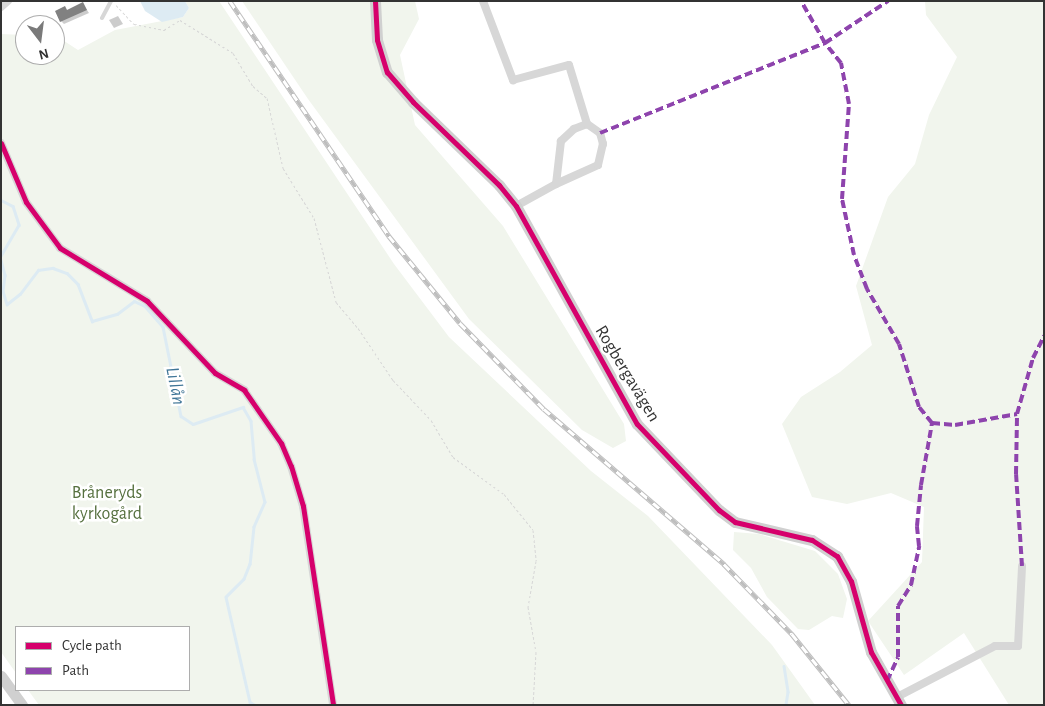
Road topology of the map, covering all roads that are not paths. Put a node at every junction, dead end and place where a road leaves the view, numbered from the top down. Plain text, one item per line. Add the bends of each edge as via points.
1 (8, 1) edge
2 (112, 1) edge
3 (375, 1) edge
4 (482, 1) edge
5 (1, 7) edge
6 (102, 18) dead end
7 (587, 124) junction
8 (1, 143) edge
9 (556, 184) junction
10 (516, 206) junction
11 (1022, 566) dead end
12 (1, 676) edge
13 (899, 701) edge
14 (22, 705) edge
15 (333, 705) edge

1 - 5 street
2 - 6 lane
3 - 10 street, Rogbergavägen via 377,40 387,72
4 - 7 street via 513,80 569,65
7 - 9 street via 574,128 561,141
7 - 9 street via 600,133 603,144 598,165
8 - 15 street via 26,202 60,248 147,301 215,373 244,390 281,443 303,506
9 - 10 street
10 - 13 street, Rogbergavägen via 636,424 719,510 735,522 812,540 837,556 851,581 871,652
11 - 13 street via 1018,646 995,646
12 - 14 street

